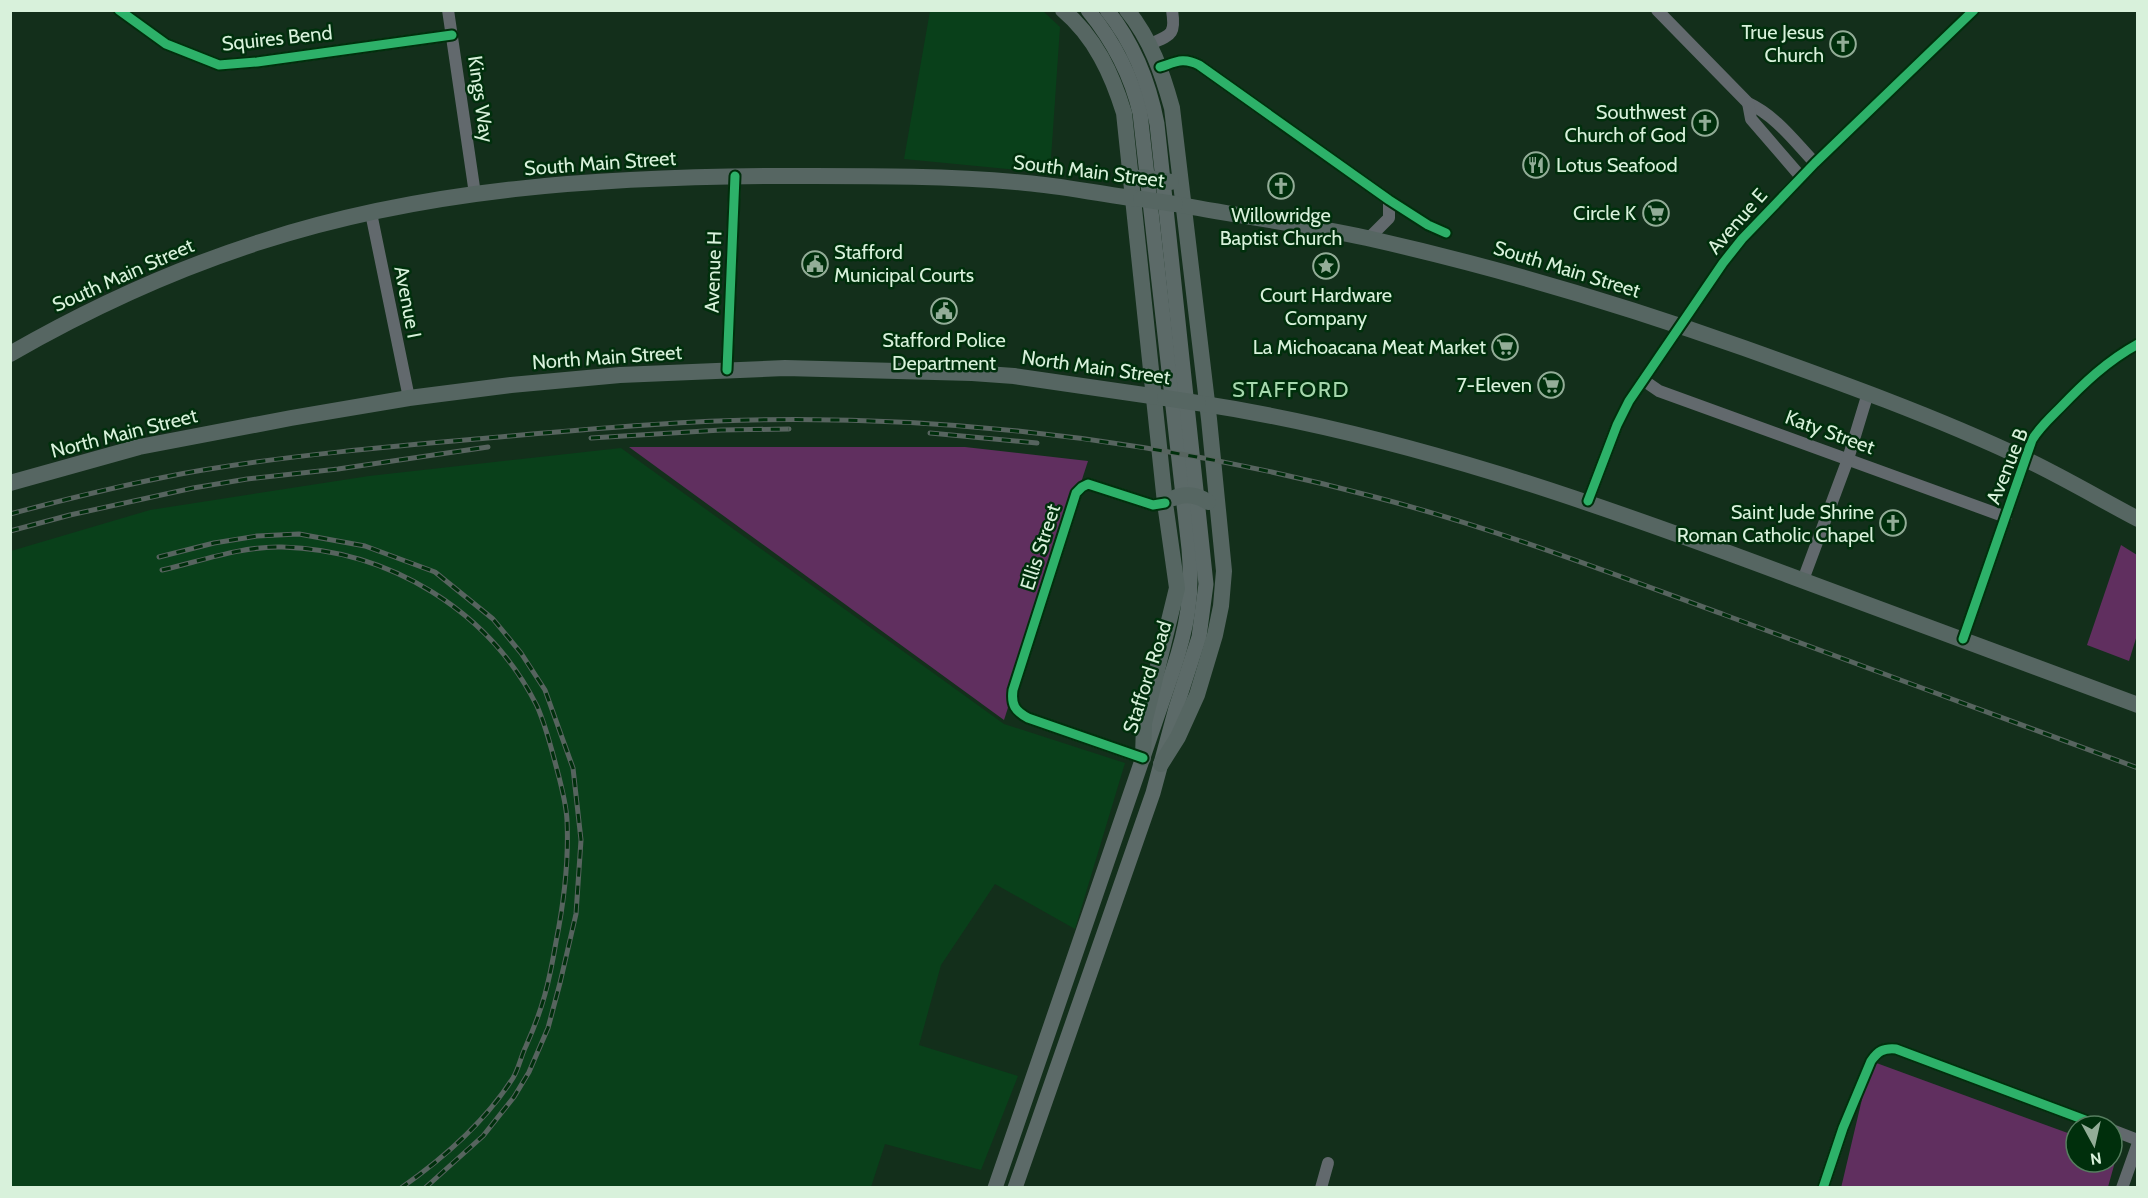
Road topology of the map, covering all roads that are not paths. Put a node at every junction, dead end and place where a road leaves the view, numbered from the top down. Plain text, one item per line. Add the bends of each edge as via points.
1 (119, 10) edge
2 (448, 10) edge
3 (1063, 10) edge
4 (1088, 10) edge
5 (1107, 10) edge
6 (1127, 10) edge
7 (1172, 10) edge
8 (1657, 10) edge
9 (1974, 10) edge
10 (452, 35) junction
11 (1150, 44) junction
12 (1160, 67) junction
13 (1748, 103) junction
14 (1815, 163) junction
15 (1136, 172) junction
16 (735, 176) junction
17 (1176, 177) junction
18 (1801, 177) junction
19 (475, 194) junction
20 (1137, 199) junction
21 (1389, 200) junction
22 (1180, 205) junction
23 (371, 213) junction
24 (1446, 233) dead end
25 (1369, 238) junction
26 (1169, 300) junction
27 (1680, 326) junction
28 (2138, 344) edge
29 (10, 354) edge
30 (727, 370) junction
31 (1643, 380) junction
32 (1868, 393) junction
33 (410, 398) junction
34 (1160, 398) junction
35 (1203, 404) junction
36 (1848, 459) junction
37 (2025, 459) junction
38 (10, 483) edge
39 (1170, 500) junction
40 (1588, 501) junction
41 (1212, 504) junction
42 (2006, 517) junction
43 (2138, 519) edge
44 (1803, 580) junction
45 (1963, 639) junction
46 (2138, 705) edge
47 (1143, 758) junction
48 (1161, 765) junction
49 (2069, 1114) edge
50 (2124, 1136) edge
51 (2138, 1142) edge
52 (1328, 1163) dead end
53 (995, 1188) edge
54 (1015, 1188) edge
55 (1321, 1188) edge
56 (1823, 1188) edge
57 (2122, 1188) edge

1 - 10 street, Squires Bend via 166,44 219,65
2 - 10 street, Kings Way
3 - 15 highway via 1085,33 1117,88
4 - 26 main road via 1118,52 1136,94
5 - 26 main road via 1132,48 1152,97
6 - 11 highway
7 - 11 street via 1172,32
8 - 13 street
9 - 14 street, Avenue E
10 - 19 street, Kings Way
11 - 12 highway
12 - 17 highway via 1172,108
12 - 21 street via 1181,60 1199,65
13 - 14 street via 1775,120
13 - 18 street via 1751,119
14 - 18 street, Avenue E
15 - 17 highway, bridge
15 - 20 highway
16 - 19 highway, South Main Street via 553,185
16 - 20 highway, South Main Street via 1027,183
16 - 30 street, Avenue H
17 - 22 highway
18 - 27 street, Avenue E via 1742,238
19 - 23 highway, South Main Street
20 - 22 highway, South Main Street, bridge
20 - 34 highway
21 - 24 street
21 - 25 street via 1389,218
22 - 25 highway, South Main Street
22 - 35 highway
23 - 29 highway, South Main Street via 262,241 198,263 61,324
23 - 33 street, Avenue I
25 - 27 highway, South Main Street via 1552,284
26 - 47 main road, Stafford Road via 1191,594 1182,644
26 - 48 main road, Stafford Road via 1206,584 1199,637
27 - 31 street, Avenue E
27 - 32 highway, South Main Street
28 - 37 street, Avenue B via 2083,383 2036,434
30 - 33 highway, North Main Street via 620,375
30 - 34 highway, North Main Street via 824,368 972,373
31 - 36 street, Katy Street via 1659,391
31 - 40 street, Avenue E via 1620,416
32 - 36 street
32 - 37 highway, South Main Street
33 - 38 highway, North Main Street via 139,447
34 - 35 highway, North Main Street, bridge
34 - 39 highway
35 - 40 highway, North Main Street via 1412,447
35 - 41 highway
36 - 42 street, Katy Street
36 - 44 street
37 - 42 street, Avenue B
37 - 43 highway, South Main Street
39 - 41 highway, bridge via 1182,494 1202,497
39 - 47 highway via 1177,588 1144,723
39 - 47 street, Ellis Street via 1153,506 1088,484 1076,494 1013,690 1013,705 1028,718
40 - 44 highway, North Main Street
41 - 48 highway via 1224,571 1221,606 1197,695
42 - 45 street, Avenue B
44 - 45 highway, North Main Street
45 - 46 highway, North Main Street
47 - 53 main road, Stafford Road
48 - 54 main road, Stafford Road
49 - 56 street via 1885,1048 1871,1061
50 - 51 street
51 - 57 street
52 - 55 street

